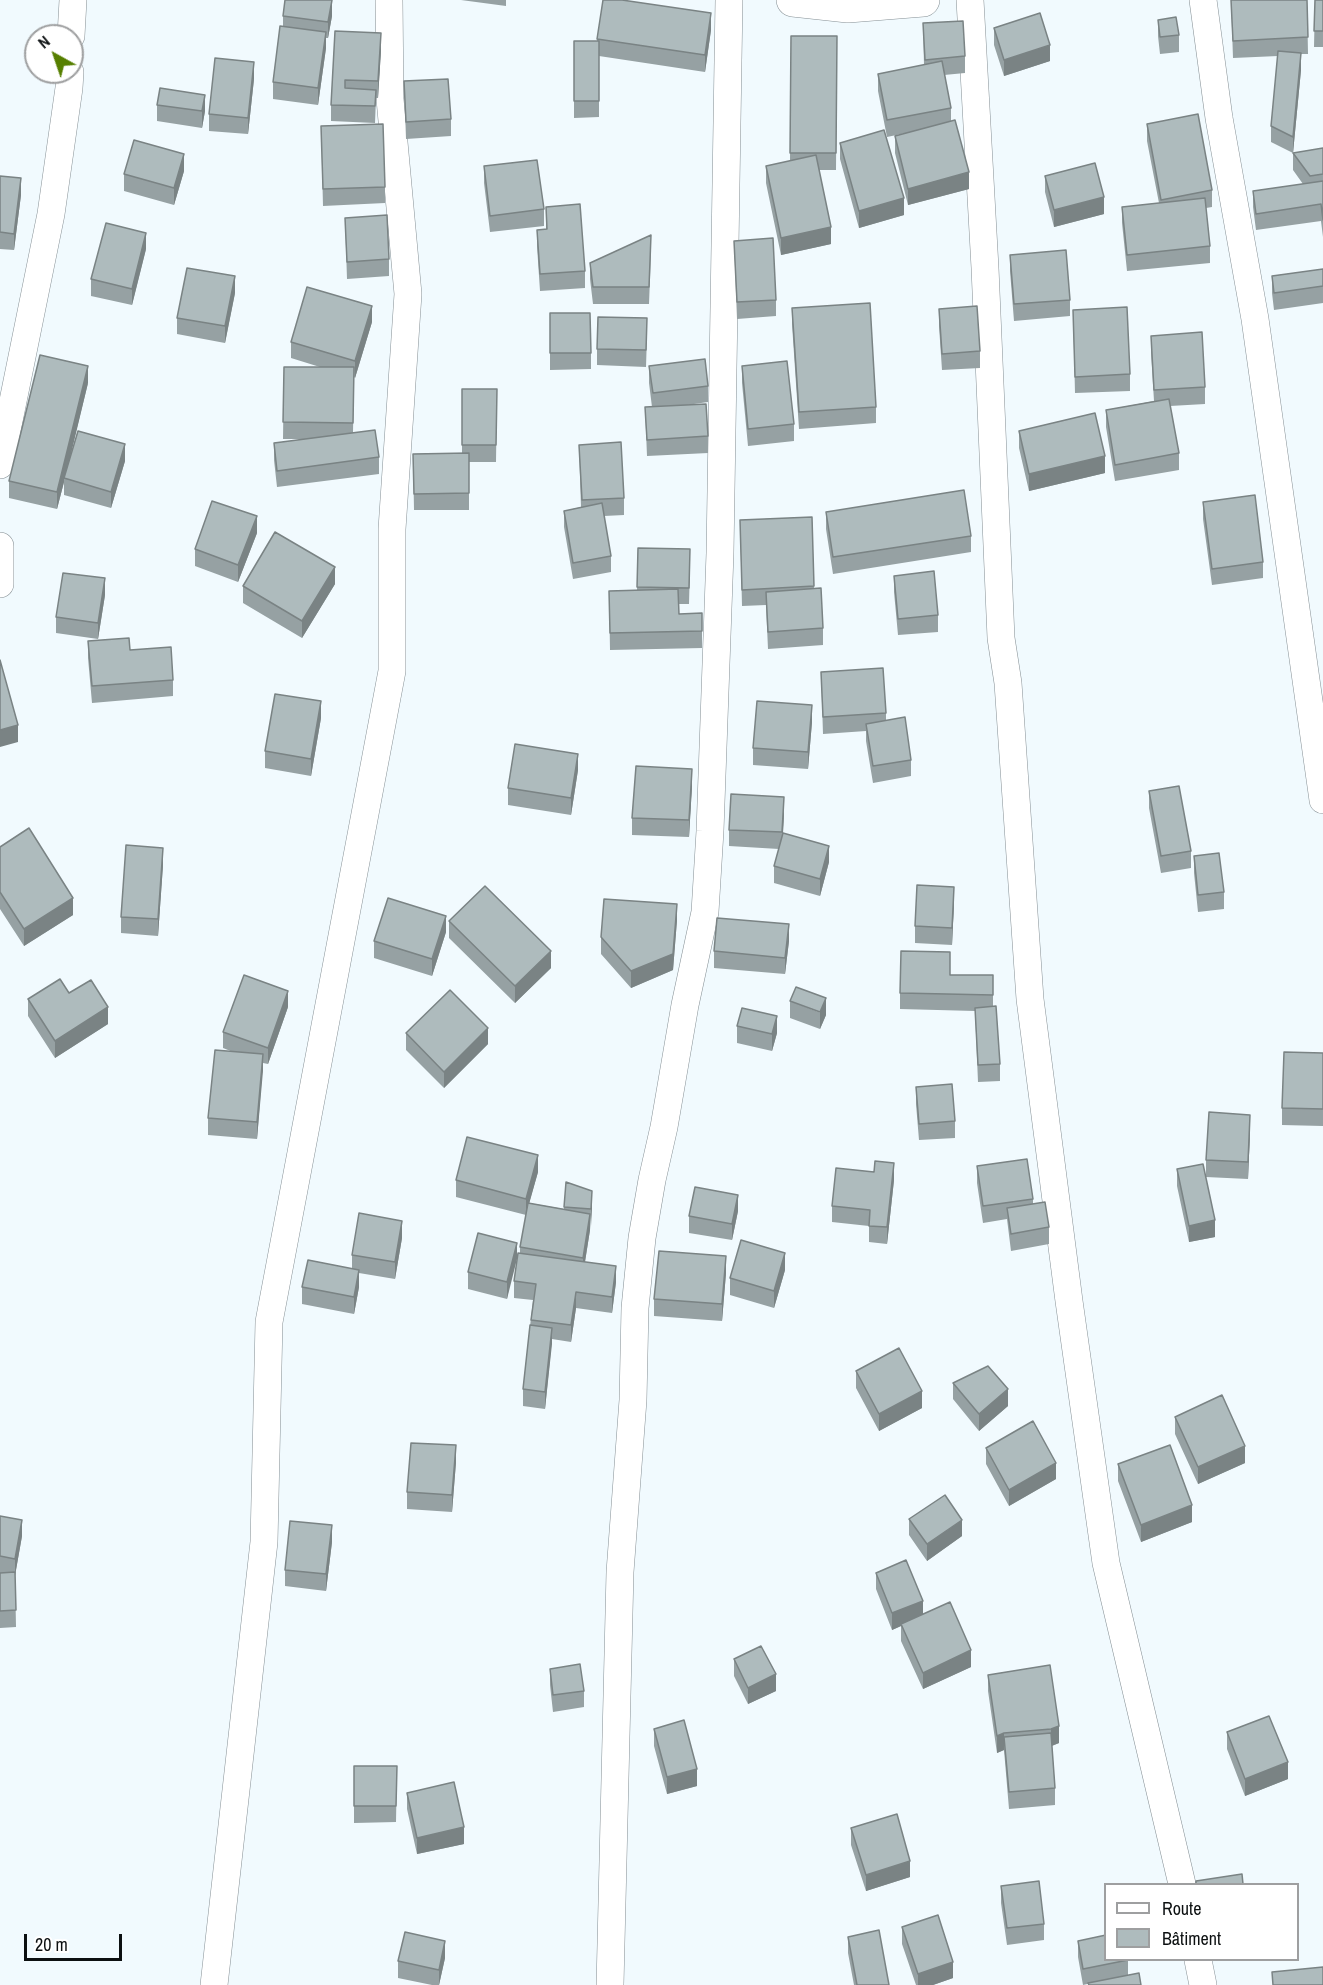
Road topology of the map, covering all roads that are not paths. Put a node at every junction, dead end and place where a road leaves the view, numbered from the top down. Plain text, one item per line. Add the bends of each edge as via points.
1 (73, 0) edge
2 (389, 0) edge
3 (729, 0) edge
4 (793, 0) edge
5 (922, 0) edge
6 (970, 0) edge
7 (1203, 0) edge
8 (72, 24) edge
9 (69, 84) edge
10 (0, 465) edge
11 (0, 546) edge
12 (0, 584) edge
13 (1323, 800) edge
14 (1182, 1883) edge
15 (1198, 1961) edge
16 (214, 1985) edge
17 (610, 1985) edge
18 (1203, 1985) edge

1 - 8 street
2 - 16 street via 390,99 408,294 392,529 392,671 269,1322 264,1542
3 - 17 street via 711,831 705,912 652,1180 635,1308 633,1400 620,1572
4 - 5 main road via 848,6
6 - 14 street via 1001,638 1008,683 1030,999 1106,1563
7 - 13 street via 1256,330
9 - 10 street via 51,214
11 - 12 street
15 - 18 street

